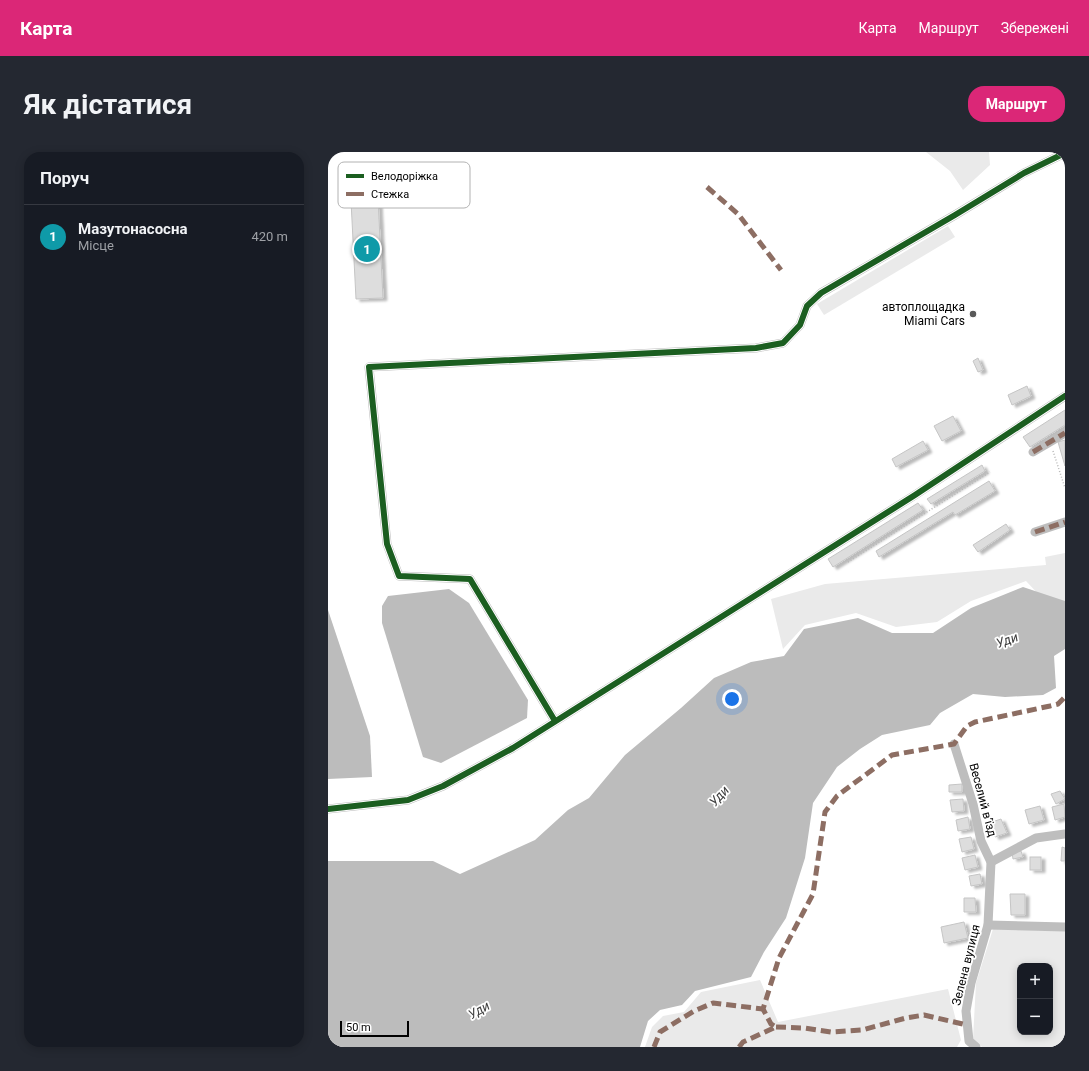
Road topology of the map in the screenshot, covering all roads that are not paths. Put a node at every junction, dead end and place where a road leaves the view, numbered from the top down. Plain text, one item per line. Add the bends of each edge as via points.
1 (1065, 153) edge
2 (1065, 396) edge
3 (1065, 433) edge
4 (1033, 452) dead end
5 (1065, 522) edge
6 (1035, 532) dead end
7 (555, 721) junction
8 (954, 744) dead end
9 (328, 809) edge
10 (1065, 834) edge
11 (991, 862) junction
12 (988, 925) junction
13 (1065, 927) edge
14 (970, 1045) edge

1 - 7 street via 1024,173 821,293 807,306 800,325 783,343 756,348 369,367 386,544 399,576 470,579
2 - 7 street via 914,495
3 - 4 street
5 - 6 street
7 - 9 street via 499,756 443,786 408,800
8 - 11 street, Веселий в’їзд via 973,804 981,841
10 - 11 street via 1036,838
11 - 12 street, Зелена вулиця
12 - 13 street
12 - 14 street, Зелена вулиця via 971,983 966,1011

